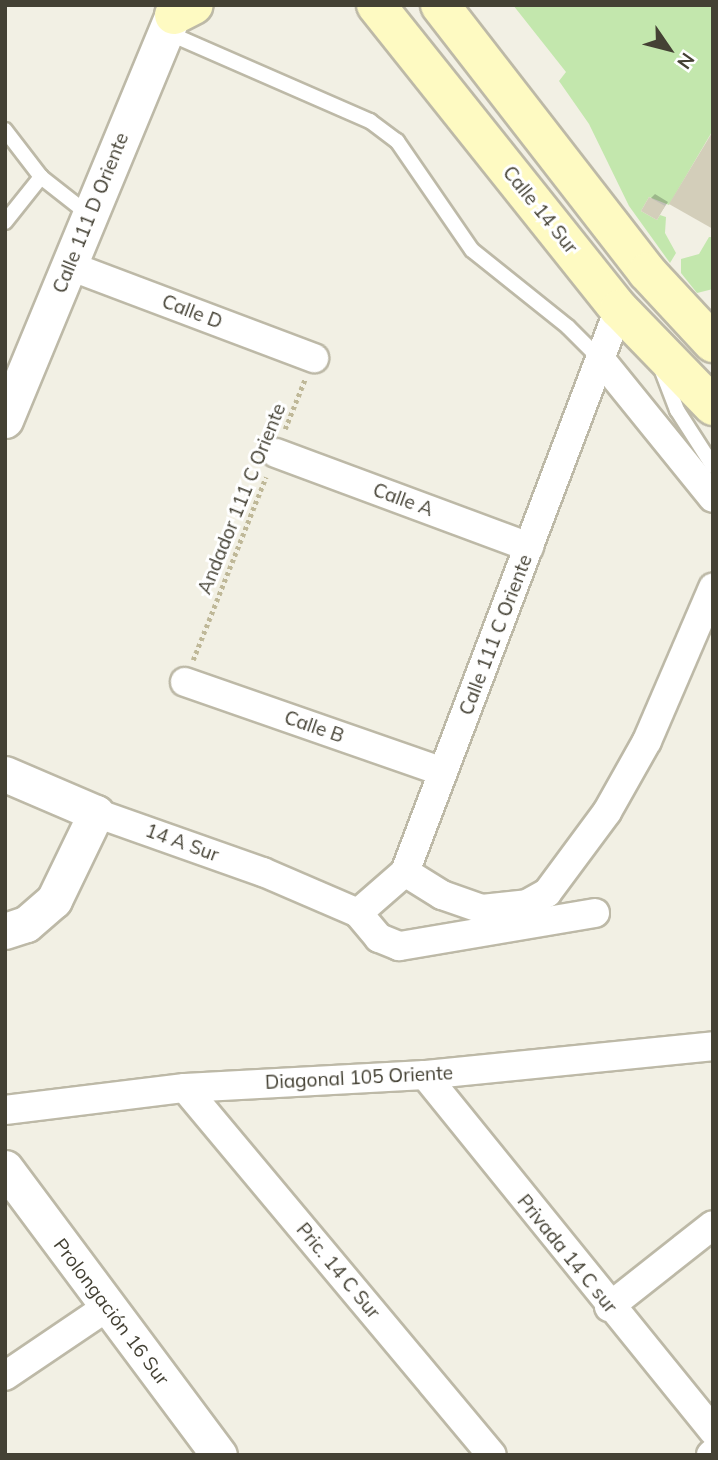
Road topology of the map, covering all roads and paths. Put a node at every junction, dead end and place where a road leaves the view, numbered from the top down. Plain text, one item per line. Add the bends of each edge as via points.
1 (440, 5) edge
2 (474, 5) edge
3 (378, 12) edge
4 (178, 14) edge
5 (5, 130) edge
6 (41, 177) junction
7 (588, 196) junction
8 (89, 215) junction
9 (5, 222) edge
10 (70, 266) junction
11 (619, 309) junction
12 (713, 343) edge
13 (654, 346) junction
14 (314, 358) joint
15 (602, 361) junction
16 (713, 406) edge
17 (5, 420) edge
18 (276, 453) junction
19 (713, 466) edge
20 (713, 498) edge
21 (529, 547) junction
22 (713, 588) edge
23 (185, 682) joint
24 (443, 772) junction
25 (5, 774) edge
26 (96, 813) junction
27 (405, 872) junction
28 (358, 912) junction
29 (595, 913) dead end
30 (5, 931) edge
31 (713, 1046) edge
32 (425, 1076) junction
33 (185, 1088) junction
34 (5, 1111) edge
35 (5, 1168) edge
36 (713, 1225) edge
37 (107, 1307) junction
38 (609, 1307) junction
39 (5, 1376) edge
40 (713, 1431) edge
41 (215, 1453) edge
42 (492, 1455) edge

1 - 7 main road
2 - 7 main road via 577,152
3 - 11 main road, Calle 14 Sur
4 - 8 street, Calle 111 D Oriente
4 - 15 lane via 370,121 397,141 472,250 568,327
5 - 6 lane
6 - 8 lane
6 - 9 lane
7 - 12 main road via 647,272
8 - 10 street, Calle 111 D Oriente
10 - 14 street, Calle D
10 - 17 street, Calle 111 D Oriente
11 - 13 main road, Calle 14 Sur
11 - 15 street, Calle 111 C Oriente
13 - 16 main road, Calle 14 Sur
13 - 19 lane via 677,410
14 - 18 path, Andador 111 C Oriente
15 - 20 street
15 - 21 street, Calle 111 C Oriente
18 - 21 street, Calle A
18 - 23 path, Andador 111 C Oriente
21 - 24 street, Calle 111 C Oriente
22 - 27 street via 647,741 564,876 527,904 482,908 442,895
23 - 24 street, Calle B
24 - 27 street, Calle 111 C Oriente
25 - 26 street, 14 A Sur
26 - 28 street, 14 A Sur
26 - 30 street via 54,901 26,924
27 - 28 street, Calle 111 C Oriente
28 - 29 street via 379,938 399,946
31 - 32 street, Diagonal 105 Oriente
32 - 33 street, Diagonal 105 Oriente
32 - 38 street, Privada 14 C sur
33 - 34 street, Diagonal 105 Oriente
33 - 42 street, Pric. 14 C Sur
35 - 37 street, Prolongación 16 Sur
36 - 38 street
37 - 39 street
37 - 41 street, Prolongación 16 Sur
38 - 40 street, Privada 14 C sur

